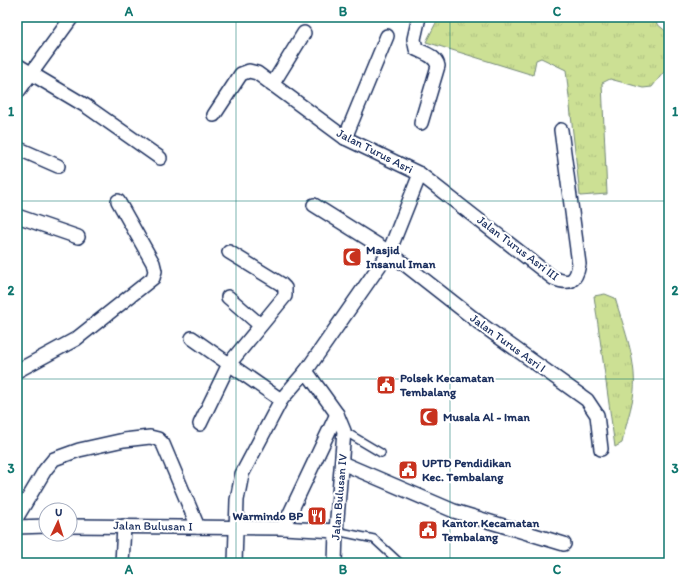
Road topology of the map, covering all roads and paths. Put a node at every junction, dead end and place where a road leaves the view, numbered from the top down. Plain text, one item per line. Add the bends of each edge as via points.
1 (72, 17) edge
2 (419, 17) edge
3 (304, 33) dead end
4 (387, 36) dead end
5 (17, 65) edge
6 (31, 73) junction
7 (272, 85) junction
8 (17, 93) edge
9 (214, 115) dead end
10 (421, 123) dead end
11 (561, 130) dead end
12 (344, 138) junction
13 (17, 148) edge
14 (160, 158) dead end
15 (58, 166) dead end
16 (420, 174) junction
17 (118, 201) dead end
18 (314, 205) dead end
19 (17, 216) edge
20 (78, 237) dead end
21 (229, 252) dead end
22 (389, 252) junction
23 (228, 297) dead end
24 (260, 324) junction
25 (192, 338) dead end
26 (229, 364) junction
27 (306, 371) junction
28 (17, 372) edge
29 (281, 400) junction
30 (337, 414) junction
31 (200, 424) dead end
32 (344, 431) junction
33 (601, 449) dead end
34 (381, 454) dead end
35 (342, 463) junction
36 (17, 517) edge
37 (38, 526) edge
38 (78, 526) edge
39 (124, 526) junction
40 (17, 527) edge
41 (198, 527) junction
42 (235, 528) junction
43 (283, 528) junction
44 (336, 531) junction
45 (564, 544) dead end
46 (122, 563) edge
47 (235, 563) edge
48 (335, 563) edge
49 (400, 563) edge

1 - 6 street
2 - 10 street via 414,39 416,49 434,57 438,66
3 - 7 street
4 - 12 street
5 - 6 street
6 - 8 street
6 - 14 street via 86,106
7 - 9 street, Jalan Turus Asri via 257,73 249,71 241,74
7 - 12 street, Jalan Turus Asri
11 - 16 street, Jalan Turus Asri III via 579,264 573,280 562,282 553,278
12 - 16 street, Jalan Turus Asri
13 - 15 street
16 - 22 street, Jalan Turus Asri
17 - 28 street via 153,263 153,278 76,339
18 - 22 street, Jalan Turus Asri I
19 - 20 street
21 - 24 street via 285,288 285,296
22 - 27 street, Jalan Turus Asri
22 - 33 street, Jalan Turus Asri I via 482,325 587,400 597,415
23 - 24 street
24 - 26 street
25 - 26 street
26 - 29 street
26 - 31 street
27 - 29 street
27 - 30 street
29 - 42 street via 242,474
30 - 32 street
30 - 43 street
32 - 34 lane
32 - 35 street, Jalan Bulusan IV
35 - 44 street, Jalan Bulusan IV
35 - 45 street via 454,511
36 - 41 street via 54,459 79,450 150,437 158,439 163,444
37 - 40 street
38 - 39 street, Jalan Bulusan I
39 - 41 street, Jalan Bulusan I
39 - 46 street
41 - 42 street, Jalan Bulusan I
42 - 43 street, Jalan Bulusan I
42 - 47 street
43 - 44 street, Jalan Bulusan I
44 - 48 street, Jalan Bulusan IV
44 - 49 lane via 374,539

